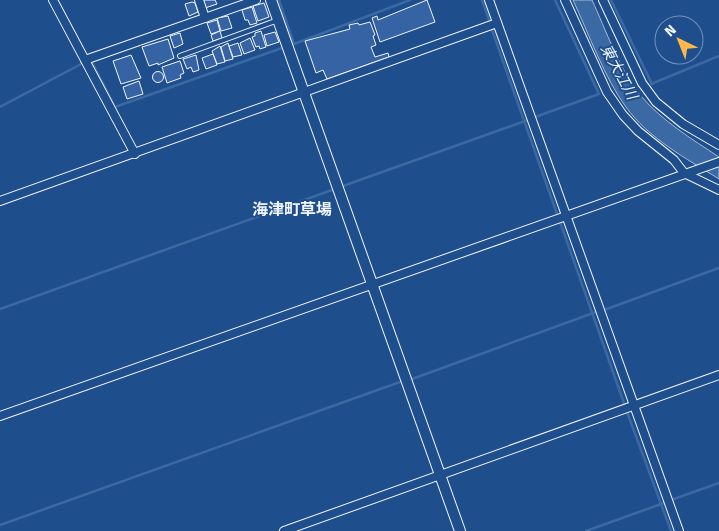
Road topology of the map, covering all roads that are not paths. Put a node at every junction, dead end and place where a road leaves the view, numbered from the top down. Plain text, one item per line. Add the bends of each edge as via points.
1 (53, 0) edge
2 (199, 0) edge
3 (256, 0) edge
4 (271, 0) edge
5 (489, 0) edge
6 (565, 0) edge
7 (603, 0) edge
8 (205, 18) junction
9 (278, 20) junction
10 (497, 23) junction
11 (180, 56) dead end
12 (85, 60) junction
13 (304, 92) junction
14 (719, 145) edge
15 (135, 154) junction
16 (719, 162) edge
17 (688, 172) junction
18 (719, 190) edge
19 (0, 201) edge
20 (566, 214) junction
21 (373, 283) junction
22 (719, 375) edge
23 (634, 405) junction
24 (0, 416) edge
25 (440, 475) junction
26 (284, 531) edge
27 (460, 531) edge
28 (679, 531) edge

1 - 12 street
2 - 8 street
3 - 8 street
4 - 9 street
5 - 10 street
6 - 17 street via 607,92 638,131
7 - 14 street via 642,83 656,102 683,124
8 - 12 street
9 - 11 lane
9 - 13 street
10 - 13 street
10 - 20 street
12 - 15 street
13 - 15 street
13 - 21 street
15 - 19 street
16 - 17 street
17 - 18 street
17 - 20 street
20 - 21 street
20 - 23 street
21 - 24 street
21 - 25 street
22 - 23 street
23 - 25 street
23 - 28 street
25 - 26 street
25 - 27 street

